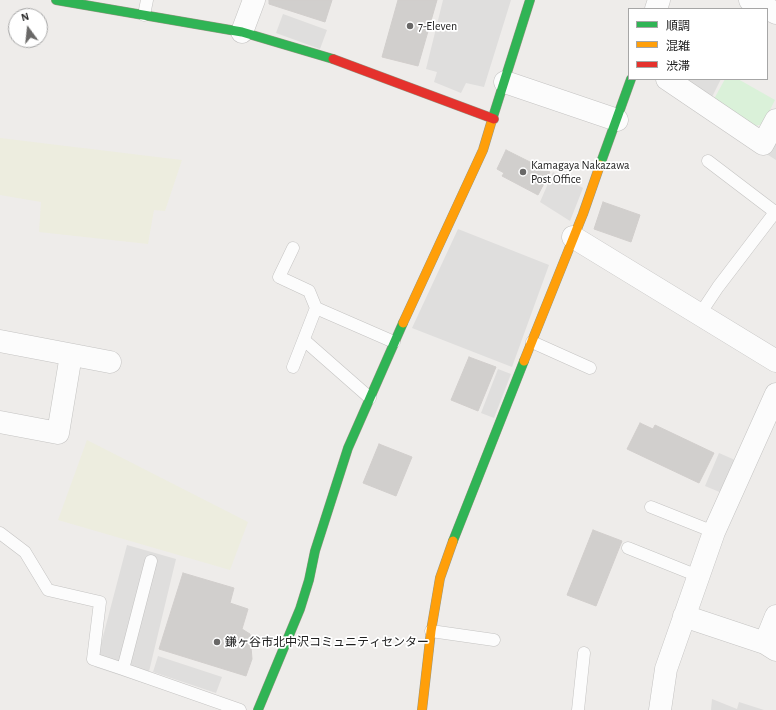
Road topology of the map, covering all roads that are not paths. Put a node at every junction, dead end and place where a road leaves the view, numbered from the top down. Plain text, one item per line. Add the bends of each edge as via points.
1 (56, 0) edge
2 (147, 0) edge
3 (254, 0) edge
4 (530, 0) edge
5 (750, 0) edge
6 (85, 3) edge
7 (766, 8) edge
8 (144, 15) junction
9 (242, 32) junction
10 (631, 80) edge
11 (668, 80) edge
12 (505, 82) junction
13 (494, 119) junction
14 (617, 120) junction
15 (776, 120) edge
16 (708, 161) dead end
17 (775, 212) edge
18 (573, 237) junction
19 (293, 248) dead end
20 (316, 308) junction
21 (700, 314) junction
22 (304, 340) junction
23 (0, 342) edge
24 (394, 342) junction
25 (532, 342) junction
26 (71, 355) junction
27 (776, 361) edge
28 (110, 362) dead end
29 (293, 367) dead end
30 (590, 368) dead end
31 (776, 394) edge
32 (370, 398) junction
33 (0, 422) edge
34 (651, 507) dead end
35 (714, 532) junction
36 (0, 533) edge
37 (628, 548) dead end
38 (151, 561) dead end
39 (698, 576) junction
40 (684, 616) junction
41 (776, 616) edge
42 (431, 631) junction
43 (494, 640) dead end
44 (771, 647) edge
45 (584, 653) dead end
46 (123, 669) junction
47 (240, 710) edge
48 (258, 710) edge
49 (422, 710) edge
50 (578, 710) edge
51 (660, 710) edge

1 - 6 street
2 - 8 lane
3 - 9 street
4 - 12 street
5 - 7 street
6 - 8 street
8 - 9 street
9 - 13 street via 324,56
10 - 14 street
11 - 15 street via 763,144
12 - 13 street
12 - 14 street
13 - 24 street via 483,150
14 - 18 street
16 - 17 lane
17 - 21 lane
18 - 21 street
18 - 25 street
19 - 20 lane via 279,278 309,291
20 - 22 lane
20 - 24 lane
21 - 27 street
22 - 29 lane
22 - 32 lane
23 - 26 street
24 - 32 street
25 - 30 lane
25 - 42 street via 449,550 440,578
26 - 28 street
26 - 33 street via 66,435
31 - 35 street
32 - 48 street via 348,448 300,609
34 - 35 lane
35 - 39 street
36 - 46 lane via 25,552 48,590 100,602 93,659
37 - 39 lane
38 - 46 lane
39 - 40 street
40 - 44 street
40 - 51 street via 666,669
41 - 44 street
42 - 43 lane
42 - 49 street
45 - 50 lane
46 - 47 lane

